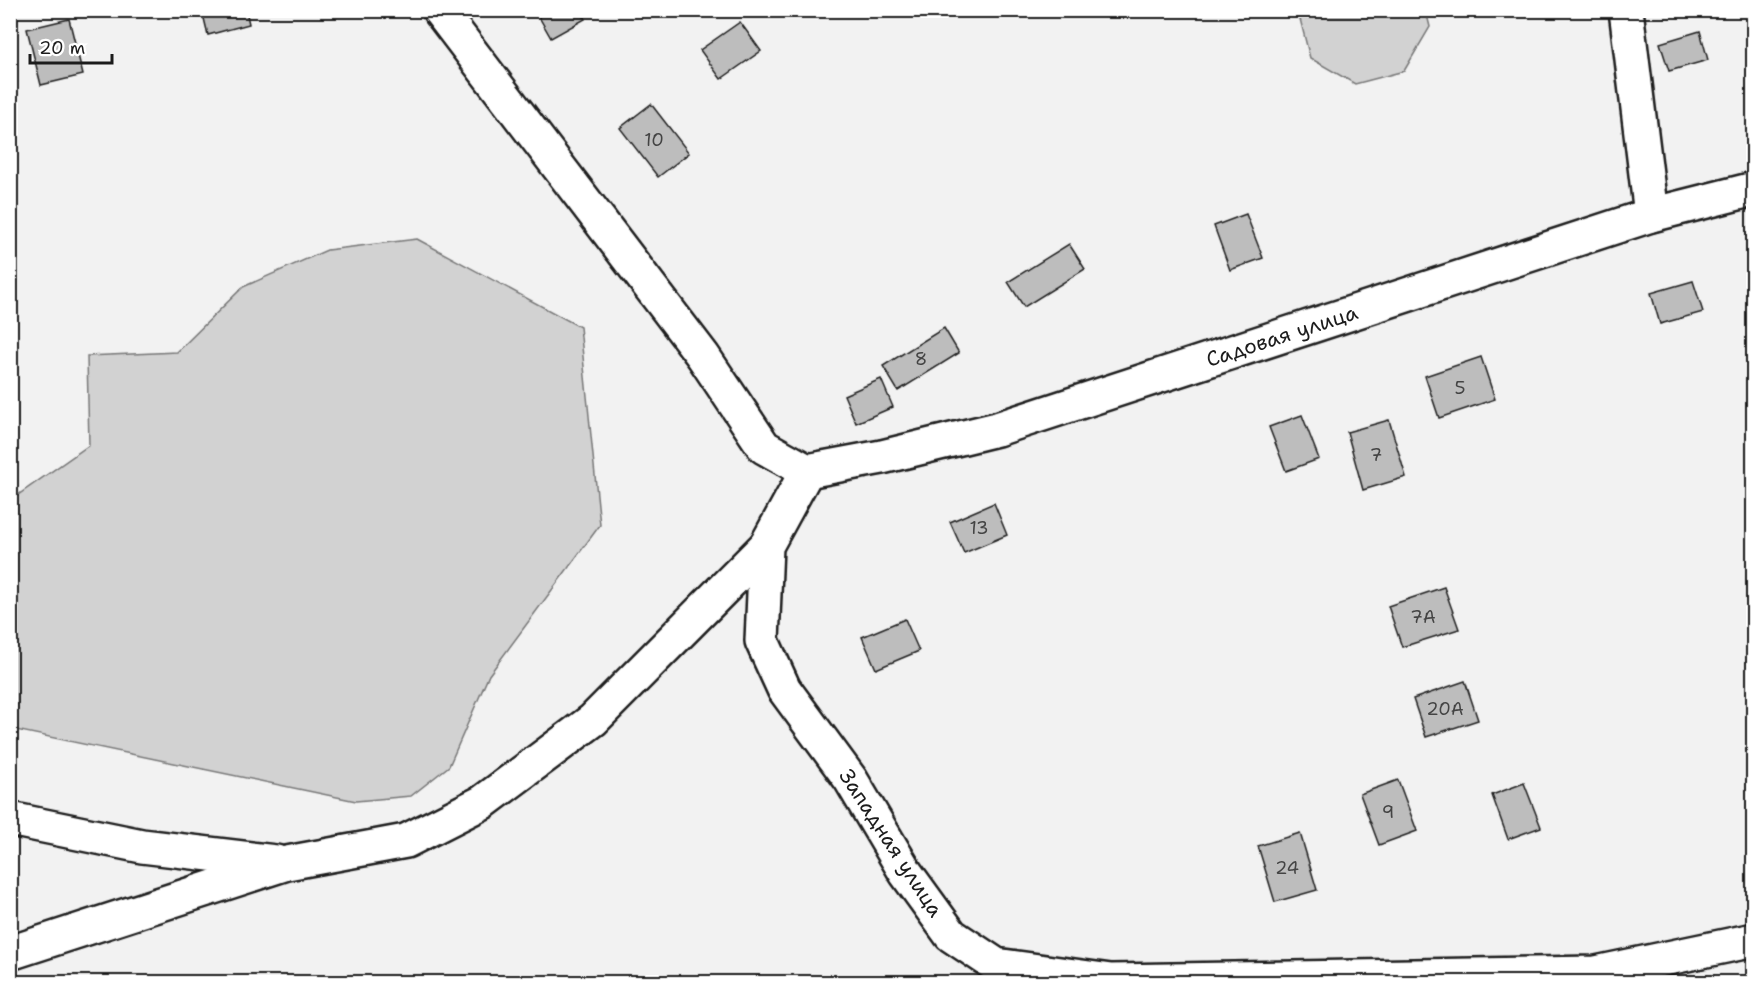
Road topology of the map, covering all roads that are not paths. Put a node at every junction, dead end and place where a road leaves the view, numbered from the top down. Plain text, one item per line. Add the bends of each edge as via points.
1 (439, 10) edge
2 (1626, 10) edge
3 (1754, 189) edge
4 (1651, 215) junction
5 (807, 471) junction
6 (766, 546) junction
7 (10, 819) edge
8 (287, 864) junction
9 (1754, 940) edge
10 (10, 953) edge

1 - 5 street via 703,356 764,447
2 - 4 street
3 - 4 street, Садовая улица
4 - 5 street, Садовая улица via 996,429
5 - 6 street, Западная улица
6 - 8 street via 593,720 483,802 406,841
6 - 9 street, Западная улица via 762,641 784,689 851,780 906,873 951,935 996,965 1112,981 1596,972
7 - 8 street via 142,846
8 - 10 street

